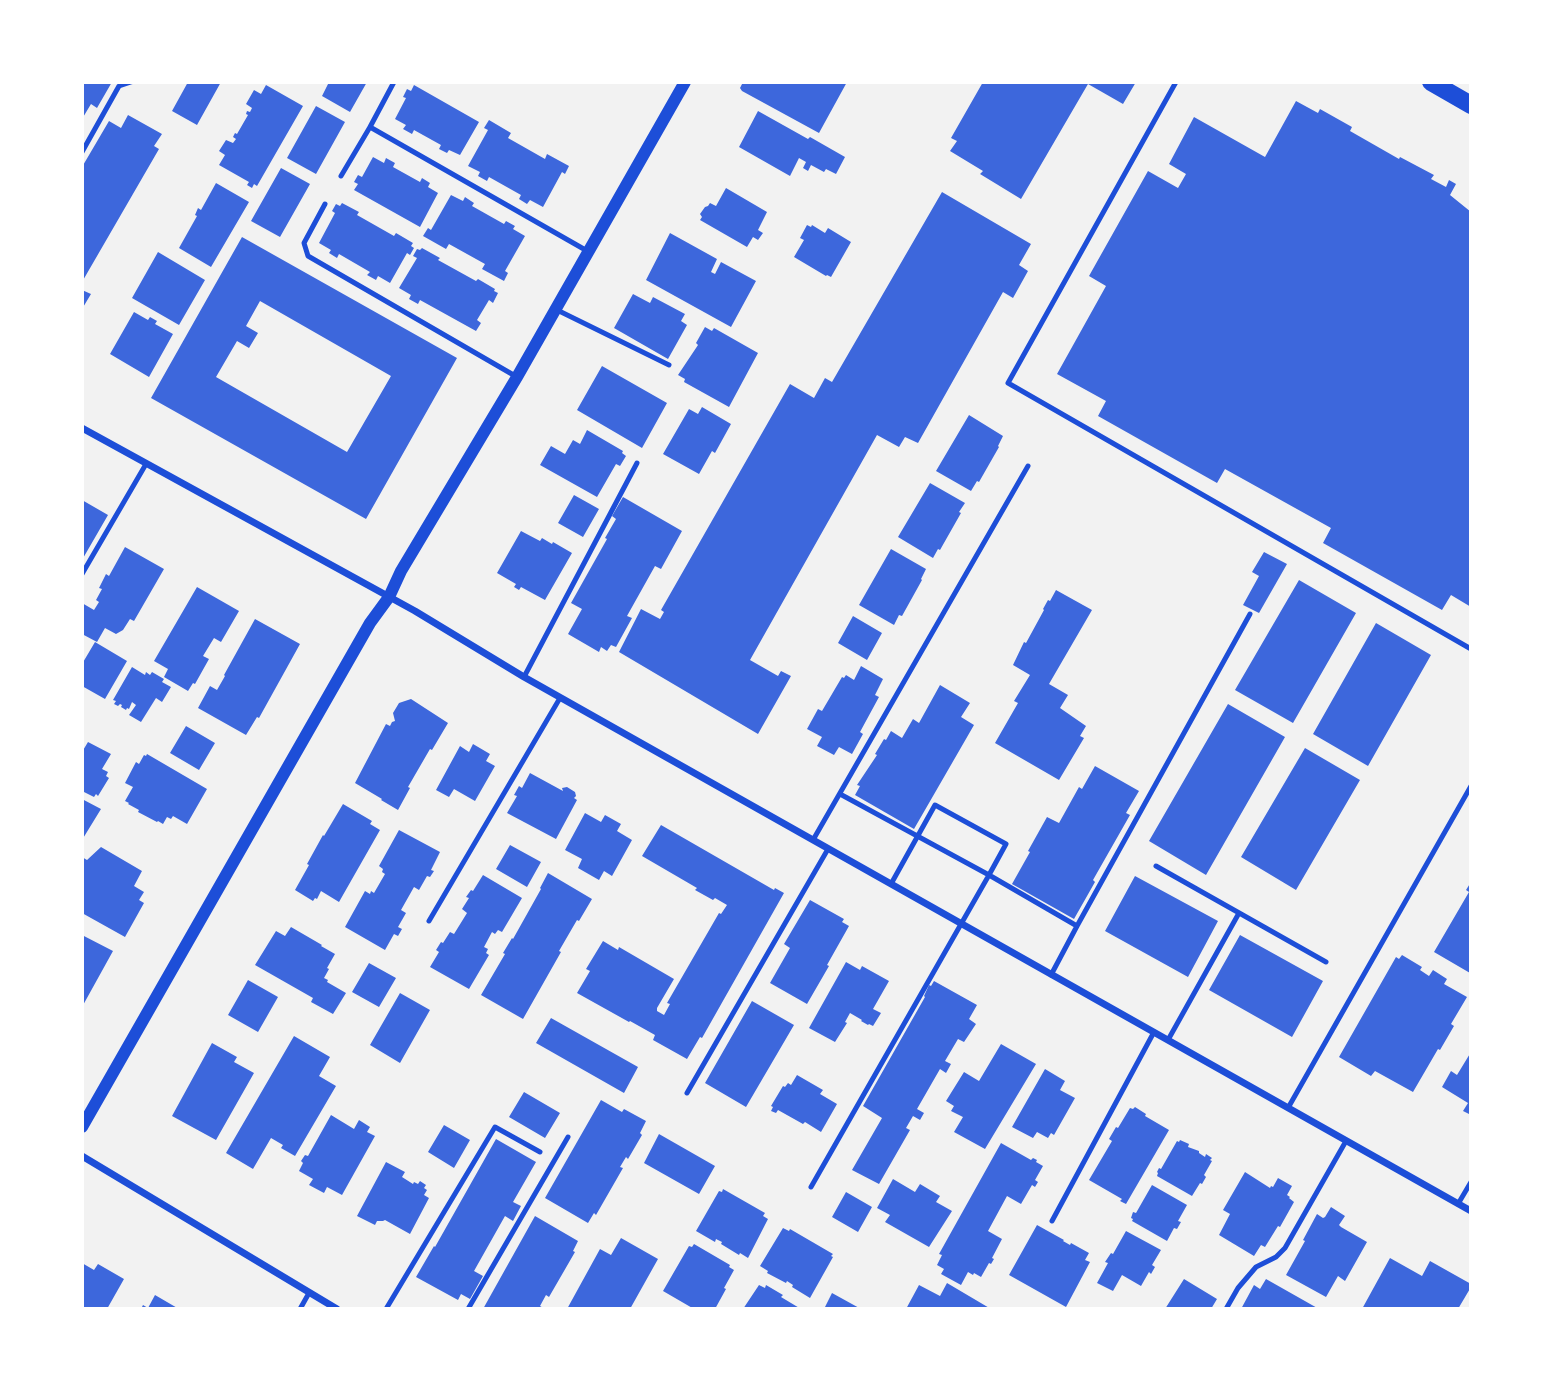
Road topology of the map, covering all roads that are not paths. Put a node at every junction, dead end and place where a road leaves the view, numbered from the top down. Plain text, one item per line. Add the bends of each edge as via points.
1 (131, 82) edge
2 (394, 82) edge
3 (685, 82) edge
4 (1176, 82) edge
5 (1431, 82) edge
6 (1471, 105) edge
7 (370, 127) junction
8 (82, 152) edge
9 (341, 176) dead end
10 (325, 204) dead end
11 (589, 252) junction
12 (555, 309) junction
13 (669, 365) dead end
14 (517, 377) junction
15 (82, 428) edge
16 (637, 463) dead end
17 (146, 464) junction
18 (1028, 466) dead end
19 (82, 574) edge
20 (389, 597) junction
21 (1250, 614) dead end
22 (1471, 649) edge
23 (524, 677) junction
24 (560, 698) junction
25 (1471, 786) edge
26 (840, 794) junction
27 (918, 837) junction
28 (813, 840) junction
29 (828, 849) junction
30 (1156, 866) dead end
31 (989, 875) junction
32 (891, 884) junction
33 (1239, 913) junction
34 (429, 920) dead end
35 (961, 923) junction
36 (1077, 926) junction
37 (1326, 962) dead end
38 (1051, 975) junction
39 (1154, 1032) junction
40 (1168, 1040) junction
41 (687, 1093) dead end
42 (1288, 1108) junction
43 (82, 1127) edge
44 (568, 1137) dead end
45 (1346, 1141) junction
46 (540, 1152) dead end
47 (82, 1156) edge
48 (1471, 1182) edge
49 (811, 1187) dead end
50 (1458, 1204) junction
51 (1471, 1211) edge
52 (1052, 1221) dead end
53 (309, 1293) junction
54 (300, 1309) edge
55 (337, 1309) edge
56 (386, 1309) edge
57 (468, 1309) edge
58 (1226, 1309) edge

1 - 8 lane via 119,86
2 - 7 lane
3 - 11 street
4 - 22 lane via 1007,383
5 - 6 main road
7 - 9 lane
7 - 11 lane
10 - 14 lane via 304,243 308,256
11 - 12 street
12 - 13 lane
12 - 14 street
14 - 20 street
15 - 17 street
16 - 23 lane
17 - 19 lane
17 - 20 street
18 - 26 lane
20 - 23 street
20 - 43 street
21 - 36 lane
23 - 24 street
24 - 28 street
24 - 34 lane
25 - 42 lane
26 - 27 lane
26 - 28 lane
27 - 31 lane
27 - 31 lane via 936,805 1006,844
27 - 32 lane
28 - 29 street
29 - 32 street
29 - 41 lane
30 - 33 lane
31 - 35 lane
31 - 36 lane
32 - 35 street
33 - 37 lane
33 - 40 lane
35 - 38 street
35 - 49 lane
36 - 38 lane
38 - 39 street
39 - 40 street
39 - 52 lane
40 - 42 street
42 - 45 street
44 - 57 lane
45 - 50 street
45 - 58 lane via 1285,1248 1256,1267
46 - 56 lane via 495,1127
47 - 53 street
48 - 50 lane
50 - 51 street
53 - 54 lane
53 - 55 street

